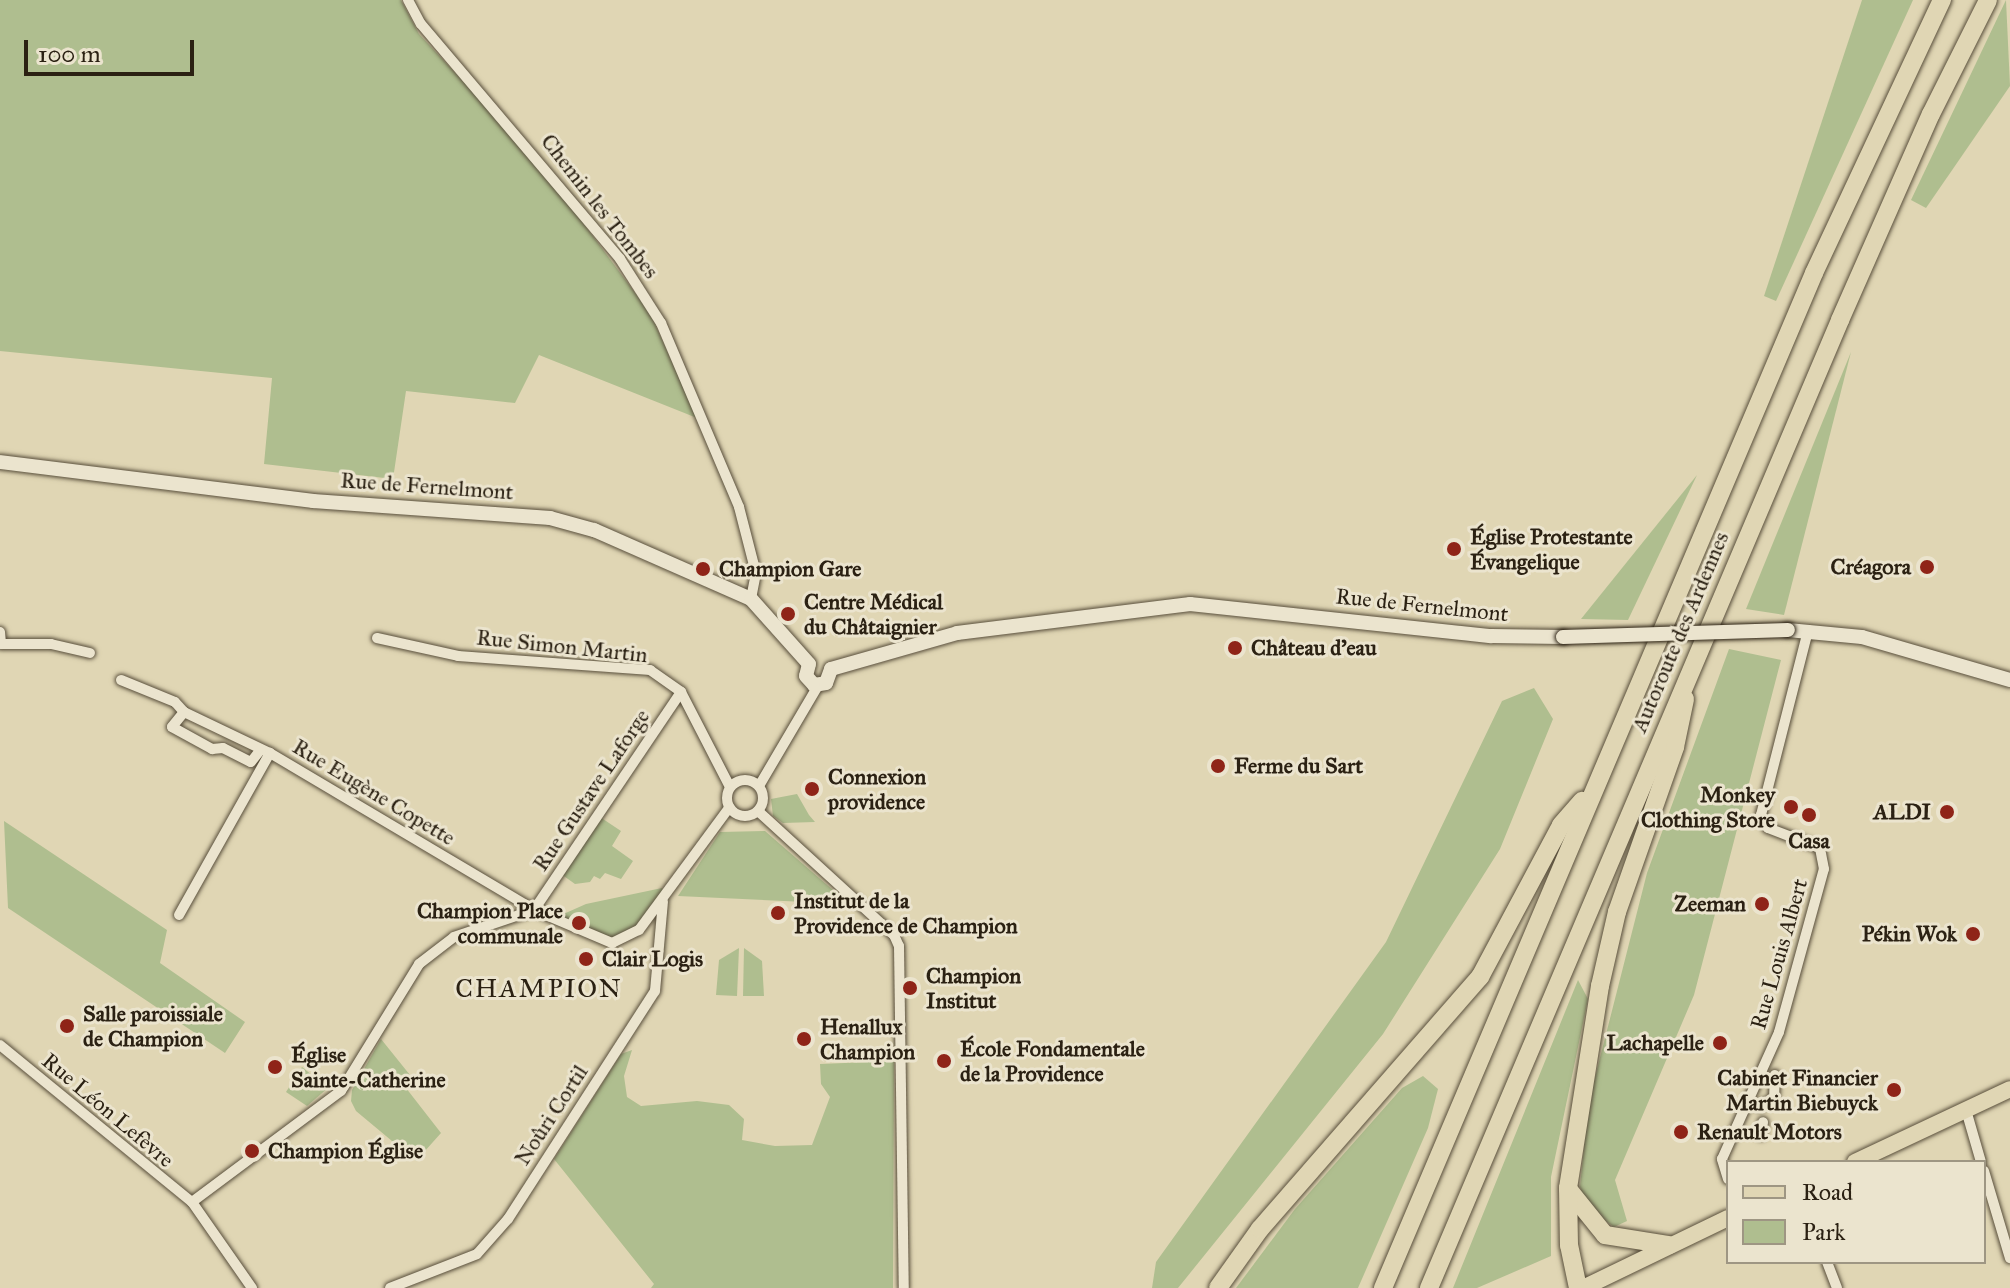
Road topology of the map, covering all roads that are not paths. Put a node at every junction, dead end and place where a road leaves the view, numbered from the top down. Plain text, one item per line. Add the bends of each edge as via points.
1 (408, 0) edge
2 (1942, 0) edge
3 (1988, 0) edge
4 (0, 462) edge
5 (751, 599) junction
6 (1808, 630) junction
7 (0, 632) edge
8 (377, 638) dead end
9 (1, 644) edge
10 (90, 653) dead end
11 (1695, 657) junction
12 (809, 664) junction
13 (831, 669) junction
14 (121, 680) dead end
15 (2010, 680) edge
16 (818, 686) junction
17 (681, 692) junction
18 (184, 712) junction
19 (266, 751) junction
20 (759, 786) junction
21 (730, 787) junction
22 (1592, 790) junction
23 (729, 808) junction
24 (758, 811) junction
25 (663, 901) junction
26 (534, 910) junction
27 (179, 915) dead end
28 (0, 1045) edge
29 (1775, 1075) dead end
30 (2010, 1089) edge
31 (1759, 1106) dead end
32 (1966, 1110) junction
33 (1763, 1122) dead end
34 (1761, 1135) dead end
35 (1859, 1160) edge
36 (1980, 1160) edge
37 (1726, 1172) edge
38 (1986, 1178) edge
39 (1568, 1188) junction
40 (192, 1202) junction
41 (1726, 1219) edge
42 (1669, 1245) junction
43 (2010, 1258) edge
44 (1828, 1264) edge
45 (1586, 1287) edge
46 (252, 1288) edge
47 (390, 1288) edge
48 (904, 1288) edge
49 (1218, 1288) edge
50 (1383, 1288) edge
51 (1429, 1288) edge
52 (1837, 1288) edge

1 - 5 street, Chemin les Tombes via 421,24 620,259 661,323 739,507 756,573
2 - 22 highway, Autoroute des Ardennes via 1814,273
3 - 11 highway, Autoroute des Ardennes via 1931,114
4 - 5 street, Rue de Fernelmont via 313,501 550,518 594,530
5 - 12 street, Rue de Fernelmont
6 - 13 street, Rue de Fernelmont, bridge via 1491,636 1190,604 957,633
6 - 15 street, Rue de Fernelmont via 1862,637
6 - 37 street, Rue Louis Albert via 1761,815 1768,828 1820,848 1824,869 1779,1032 1722,1159
7 - 9 street
8 - 17 street, Rue Simon Martin via 458,656 650,670
9 - 10 street via 51,644
11 - 39 highway via 1675,747 1617,912
11 - 51 highway, Autoroute des Ardennes
12 - 13 street, Rue de Fernelmont via 820,660
12 - 16 street, Rue de Fernelmont via 806,676
13 - 16 street via 829,681
14 - 18 street via 175,702
16 - 20 street
17 - 21 street, Rue Simon Martin
17 - 26 street, Rue Gustave Laforge
18 - 19 street
18 - 19 street via 172,727 212,749 223,748 251,762
19 - 26 street, Rue Eugène Copette
19 - 27 street, Rue Eugène Copette
20 - 21 street via 741,780
20 - 24 street via 763,799
21 - 23 street
22 - 49 highway via 1561,825 1480,977 1260,1229
22 - 50 highway, Autoroute des Ardennes
23 - 24 street via 741,816
23 - 25 street, Rue Eugène Copette
24 - 48 street via 894,935 899,946
25 - 26 street, Rue Eugène Copette via 639,930 612,943
25 - 47 street, Noûri Cortil via 655,991 508,1219 477,1254
26 - 40 street via 454,937 419,964 341,1091
28 - 40 street, Rue Léon Lefèvre
29 - 31 street via 1774,1100
30 - 32 main road
32 - 35 main road
32 - 36 street
33 - 34 street
38 - 43 street
39 - 42 highway via 1605,1235
39 - 45 highway via 1569,1245
40 - 46 street, Rue Léon Lefèvre
41 - 42 main road
42 - 45 main road
44 - 52 street

